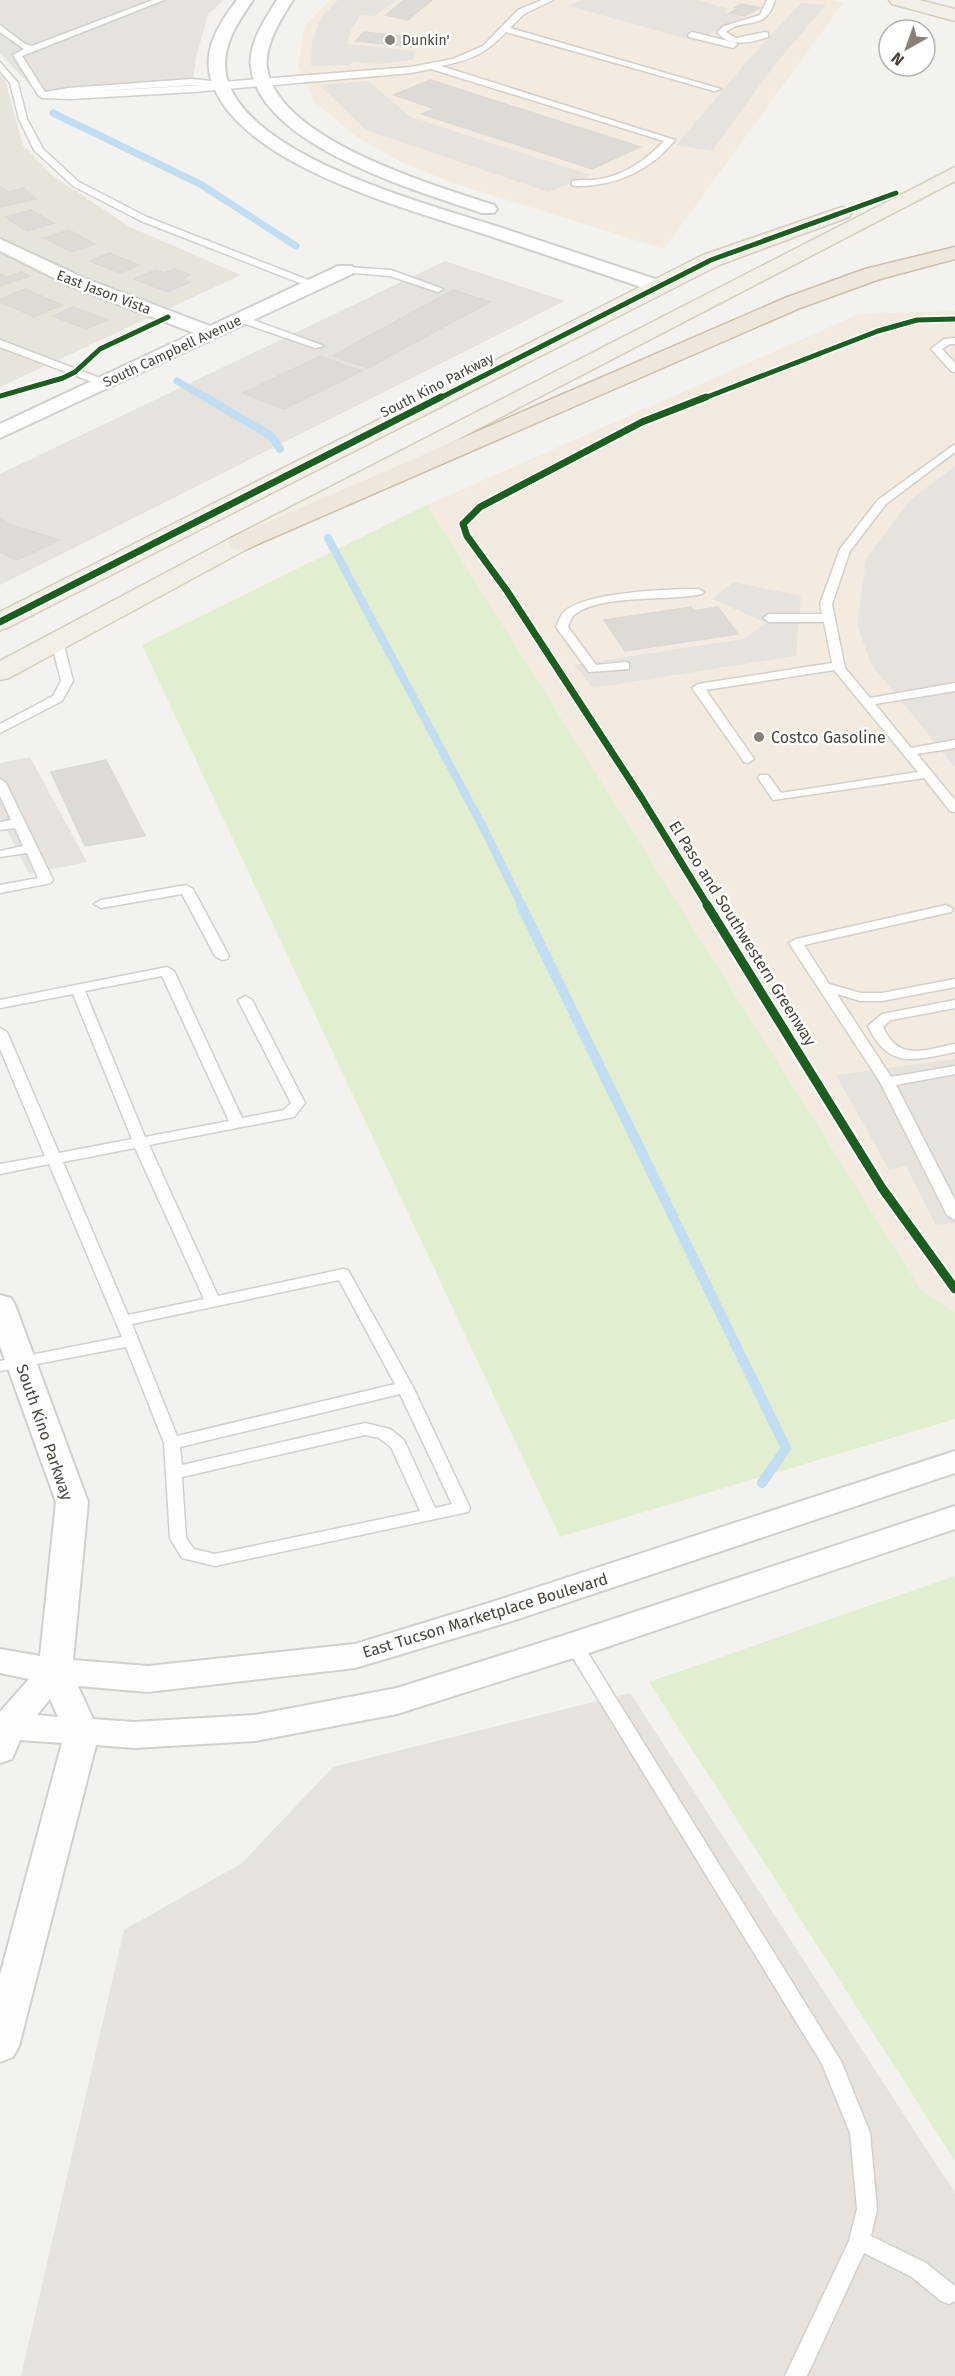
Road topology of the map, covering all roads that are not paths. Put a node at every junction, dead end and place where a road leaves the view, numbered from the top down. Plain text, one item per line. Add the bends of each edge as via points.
1 (160, 0) edge
2 (245, 0) edge
3 (285, 0) edge
4 (549, 0) edge
5 (771, 0) edge
6 (898, 0) edge
7 (955, 15) edge
8 (750, 24) junction
9 (712, 26) dead end
10 (0, 28) edge
11 (505, 29) junction
12 (702, 30) dead end
13 (765, 35) dead end
14 (32, 49) junction
15 (753, 49) dead end
16 (0, 65) edge
17 (431, 66) junction
18 (262, 81) junction
19 (222, 85) junction
20 (717, 89) dead end
21 (955, 156) edge
22 (955, 173) edge
23 (574, 183) dead end
24 (507, 215) dead end
25 (0, 244) edge
26 (955, 253) edge
27 (345, 270) joint
28 (683, 275) junction
29 (660, 278) junction
30 (313, 285) junction
31 (438, 289) dead end
32 (729, 291) junction
33 (705, 303) junction
34 (242, 319) junction
35 (211, 333) junction
36 (955, 341) edge
37 (0, 343) edge
38 (319, 346) dead end
39 (955, 369) edge
40 (104, 383) junction
41 (0, 432) edge
42 (955, 447) edge
43 (240, 543) junction
44 (698, 592) dead end
45 (769, 618) dead end
46 (828, 618) junction
47 (4, 620) edge
48 (57, 641) junction
49 (625, 666) dead end
50 (838, 666) junction
51 (0, 672) edge
52 (955, 687) edge
53 (867, 702) junction
54 (0, 729) edge
55 (955, 744) edge
56 (908, 752) junction
57 (748, 759) dead end
58 (927, 774) junction
59 (764, 778) dead end
60 (0, 783) edge
61 (4, 801) edge
62 (955, 808) edge
63 (19, 823) junction
64 (0, 826) edge
65 (31, 848) junction
66 (2, 854) dead end
67 (0, 890) edge
68 (101, 904) dead end
69 (952, 912) edge
70 (222, 956) dead end
71 (955, 983) edge
72 (823, 986) junction
73 (78, 990) junction
74 (245, 1000) dead end
75 (0, 1004) edge
76 (955, 1004) edge
77 (0, 1032) edge
78 (879, 1038) junction
79 (860, 1042) junction
80 (955, 1048) edge
81 (955, 1070) edge
82 (886, 1082) junction
83 (237, 1123) junction
84 (140, 1142) junction
85 (52, 1158) junction
86 (0, 1169) edge
87 (955, 1215) edge
88 (213, 1302) junction
89 (0, 1305) edge
90 (123, 1321) junction
91 (131, 1341) junction
92 (10, 1364) edge
93 (405, 1387) junction
94 (172, 1443) junction
95 (955, 1462) edge
96 (173, 1473) junction
97 (430, 1515) junction
98 (955, 1518) edge
99 (574, 1645) junction
100 (0, 1660) edge
101 (55, 1671) junction
102 (82, 1732) junction
103 (2, 1734) edge
104 (0, 2046) edge
105 (859, 2241) junction
106 (949, 2294) dead end
107 (796, 2376) edge

1 - 14 lane
2 - 19 street via 229,22 220,44 217,62
3 - 18 street via 269,25 262,47
4 - 11 lane via 521,12
5 - 8 lane via 770,7
6 - 7 main road
8 - 9 lane via 722,21
8 - 13 lane via 726,27 721,32 726,38 742,40
10 - 14 lane
11 - 17 lane via 486,48
11 - 20 lane
12 - 15 lane via 692,35
14 - 19 lane via 16,55 42,95
16 - 30 lane via 14,83 23,119 39,150 76,184 144,219
17 - 18 lane
17 - 23 lane via 670,140 642,164 610,182
18 - 19 lane
18 - 24 street via 278,106 333,150 380,171
19 - 29 street via 237,112 261,134 332,174 390,197
21 - 28 main road, South Kino Parkway via 896,193 711,260
22 - 32 main road
25 - 35 street, East Jason Vista via 80,284
26 - 43 highway via 881,270 809,296
27 - 30 street, South Campbell Avenue
27 - 31 lane via 391,273
28 - 29 main road, South Kino Parkway
28 - 32 main road
29 - 33 main road
29 - 47 main road, South Kino Parkway
30 - 34 street, South Campbell Avenue
32 - 33 main road
33 - 43 main road
34 - 35 street, South Campbell Avenue
34 - 38 lane
35 - 40 street, South Campbell Avenue
36 - 39 lane via 936,349
37 - 40 lane
40 - 41 street, South Campbell Avenue
42 - 46 lane via 882,502 844,551 826,604
43 - 48 main road
44 - 49 lane via 662,592 580,607 567,615 562,627 593,669
45 - 46 lane
46 - 50 lane
47 - 48 main road
48 - 51 main road
48 - 54 lane via 68,681 58,698
50 - 53 lane
50 - 57 lane via 698,688
52 - 53 lane
53 - 56 lane
55 - 56 lane
56 - 58 lane
58 - 59 lane via 778,797
58 - 62 lane
60 - 61 lane
61 - 63 lane
63 - 64 lane
63 - 65 lane
65 - 66 lane
65 - 67 lane via 46,880
68 - 70 lane via 186,889
69 - 72 lane via 796,943
71 - 72 lane via 882,997 860,997
72 - 79 lane
73 - 75 lane
73 - 83 lane via 167,971
73 - 84 lane
74 - 83 lane via 298,1103 289,1114
76 - 78 lane via 887,1017 874,1026
77 - 85 lane
78 - 79 lane
78 - 80 lane via 891,1051 907,1057
79 - 82 lane
81 - 82 lane
82 - 87 lane
83 - 84 lane
84 - 85 lane
84 - 88 lane
85 - 86 lane
85 - 90 lane
88 - 90 lane
88 - 93 lane via 343,1275
89 - 92 street, South Kino Parkway
90 - 91 lane
91 - 92 lane
91 - 94 lane
92 - 101 street, South Kino Parkway via 72,1502
93 - 94 lane
93 - 97 lane via 462,1508
94 - 96 lane
95 - 101 street, East Tucson Marketplace Boulevard via 355,1656 148,1679
96 - 97 lane via 365,1429 384,1433 398,1444
96 - 97 lane via 178,1538 188,1554 215,1560
98 - 99 street
99 - 102 street via 397,1701 255,1728 134,1734
99 - 105 lane via 831,2061 860,2133 867,2209
100 - 101 street, East Tucson Marketplace Boulevard
101 - 102 street
101 - 103 street
102 - 103 street
102 - 104 street
105 - 106 lane via 919,2270
105 - 107 lane

